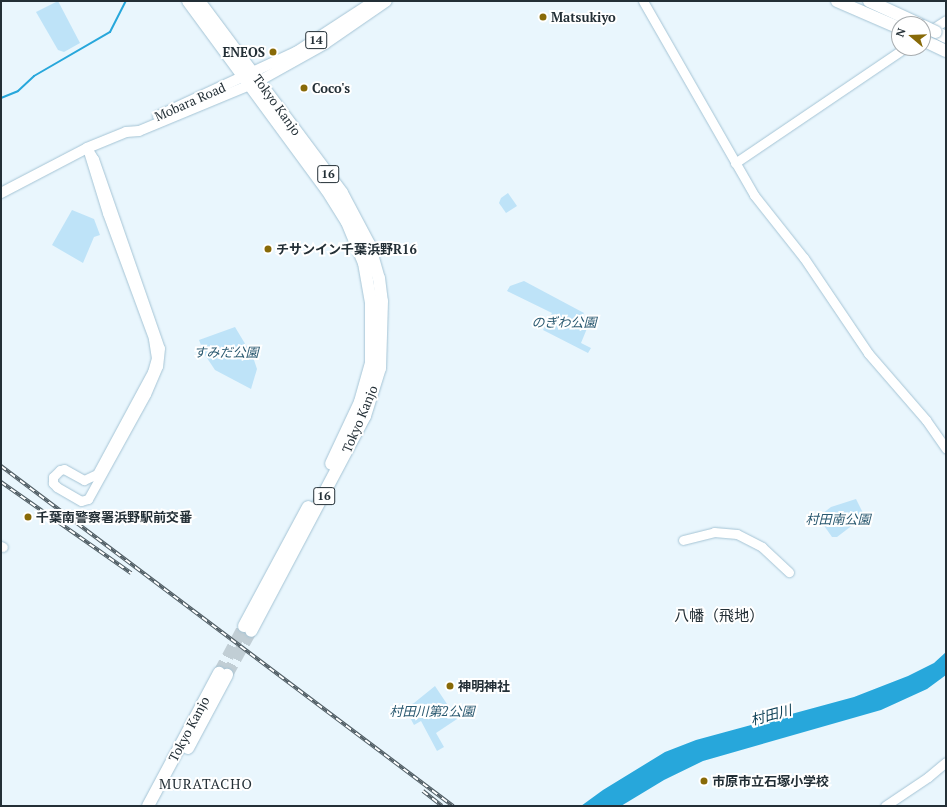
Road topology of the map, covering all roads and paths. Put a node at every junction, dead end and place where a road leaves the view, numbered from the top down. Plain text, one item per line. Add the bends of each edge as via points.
1 (179, 1) edge
2 (188, 1) edge
3 (199, 1) edge
4 (374, 1) edge
5 (387, 1) edge
6 (643, 1) edge
7 (837, 1) edge
8 (869, 1) edge
9 (903, 16) edge
10 (946, 20) edge
11 (891, 25) edge
12 (215, 30) junction
13 (931, 30) edge
14 (931, 34) edge
15 (941, 35) edge
16 (931, 42) edge
17 (946, 51) edge
18 (893, 56) edge
19 (249, 78) junction
20 (87, 148) junction
21 (735, 163) junction
22 (1, 193) edge
23 (946, 449) edge
24 (84, 480) junction
25 (90, 494) junction
26 (683, 540) dead end
27 (789, 572) dead end
28 (248, 628) tunnel mouth
29 (946, 762) edge
30 (148, 806) edge
31 (157, 806) edge
32 (885, 806) edge

1 - 19 highway, 16 via 225,61
2 - 12 highway, Tokyo Kanjo / 16
3 - 12 highway, Tokyo Kanjo / 16
4 - 19 main road, 14 via 296,52
5 - 19 main road, 14 via 318,48
6 - 21 street
7 - 11 highway
8 - 9 highway
10 - 14 street
12 - 19 highway, Tokyo Kanjo / 16
13 - 15 highway, bridge
16 - 17 highway
18 - 21 street
19 - 20 main road, 14 via 139,131 126,132
19 - 28 highway, Tokyo Kanjo / 16 via 347,222 369,282 372,325 370,372 353,420
20 - 22 main road, 14
20 - 24 street via 107,213 153,338 156,358 152,372 97,474
20 - 25 street via 97,167 160,348 156,374
21 - 23 street via 754,195 806,262 868,353 926,420
24 - 25 street via 90,485
24 - 25 street via 64,469 58,472 53,480 57,487 76,500 84,501
26 - 27 street via 714,532 737,534 762,547
29 - 32 street via 928,778
30 - 31 highway, Tokyo Kanjo via 223,674

